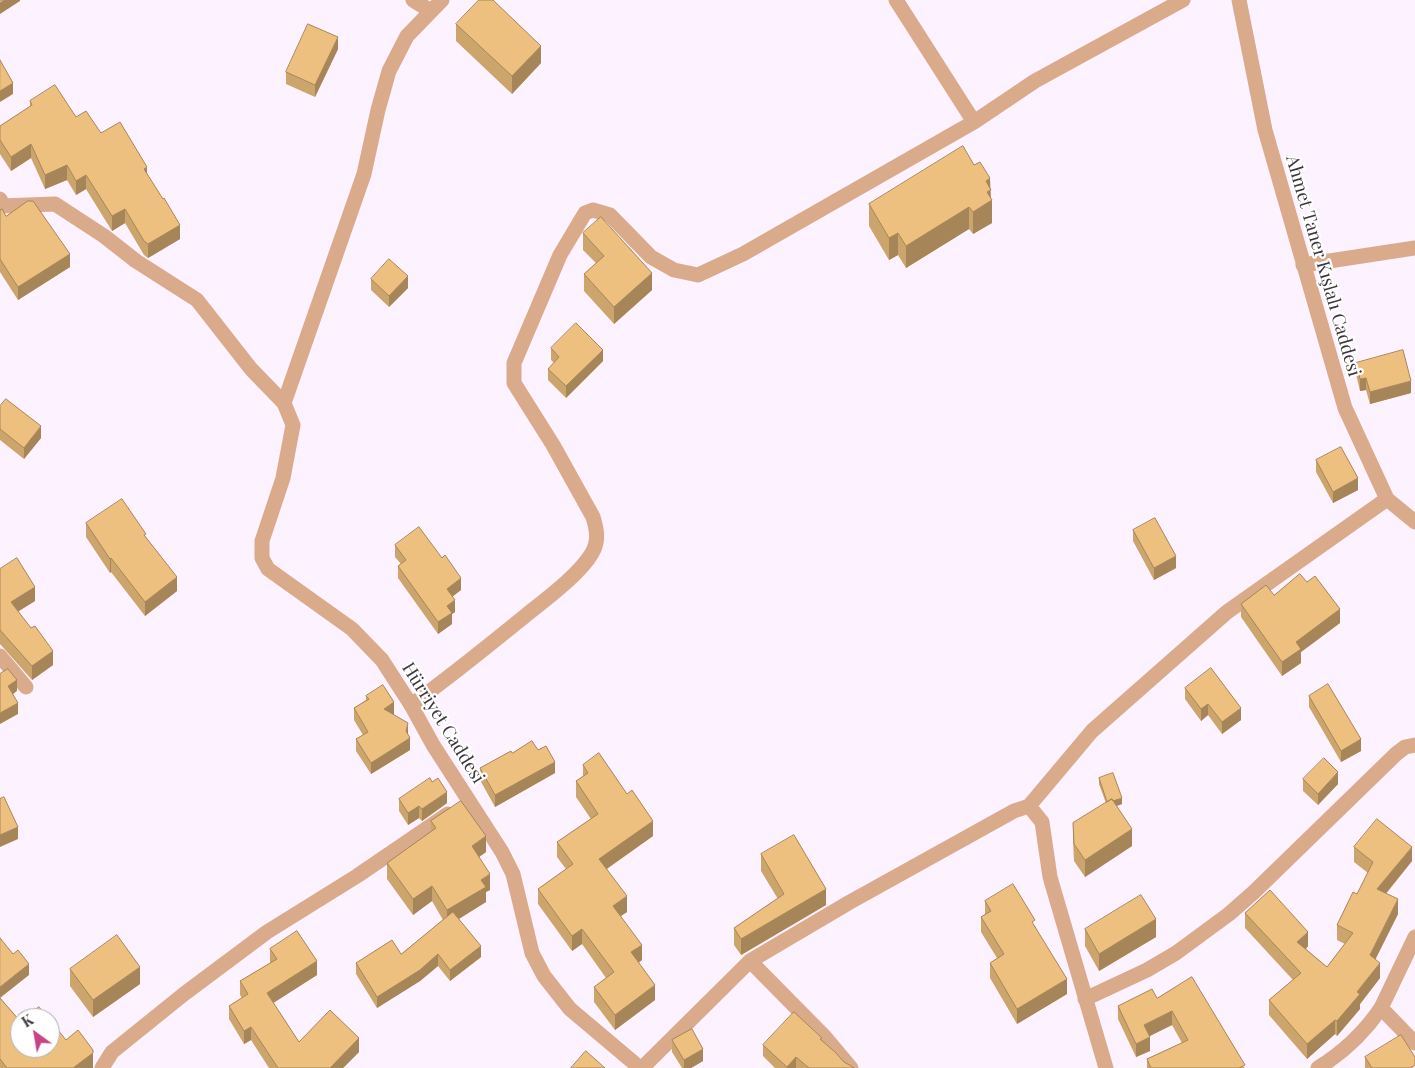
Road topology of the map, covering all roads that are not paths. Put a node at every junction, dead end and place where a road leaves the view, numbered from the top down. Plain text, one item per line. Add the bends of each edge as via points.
1 (413, 0) edge
2 (896, 0) edge
3 (1183, 0) edge
4 (1239, 0) edge
5 (436, 6) edge
6 (974, 122) junction
7 (1, 203) edge
8 (1415, 248) edge
9 (1303, 265) junction
10 (284, 403) junction
11 (1387, 499) junction
12 (1415, 522) edge
13 (0, 656) edge
14 (26, 687) dead end
15 (411, 705) junction
16 (1415, 745) edge
17 (469, 800) junction
18 (1029, 806) junction
19 (1415, 937) edge
20 (750, 961) junction
21 (1085, 1000) junction
22 (1381, 1008) junction
23 (1415, 1043) edge
24 (102, 1068) edge
25 (641, 1068) edge
26 (851, 1068) edge
27 (1106, 1068) edge
28 (1318, 1068) edge

1 - 5 street
2 - 6 street
3 - 6 street via 1035,81
4 - 9 street, Ahmet Taner Kışlalı Caddesi via 1265,130
5 - 10 street via 407,36 389,71 364,174
6 - 15 street via 743,254 698,275 674,270 651,256 610,215 593,210 585,214 560,255 514,363 514,383 593,517 597,538 595,547 559,588
7 - 10 street via 54,204 197,300 251,369
8 - 9 street
9 - 11 street, Ahmet Taner Kışlalı Caddesi via 1344,408
10 - 15 street, Hürriyet Caddesi via 293,425 283,478 262,541 262,558 268,569 368,644
11 - 12 street, Ahmet Taner Kışlalı Caddesi
11 - 18 street via 1227,612 1092,731
13 - 14 street
15 - 17 street, Hürriyet Caddesi
16 - 21 street via 1396,754 1254,892 1204,934 1147,970
17 - 24 street via 267,932 112,1052
17 - 25 street, Hürriyet Caddesi via 513,874 532,953 544,976 570,1009
18 - 20 street via 1014,811 850,902
18 - 21 street via 1042,822 1050,877
19 - 22 street
20 - 25 street
20 - 26 street via 826,1037
21 - 27 street
22 - 23 street
22 - 28 street via 1352,1044

